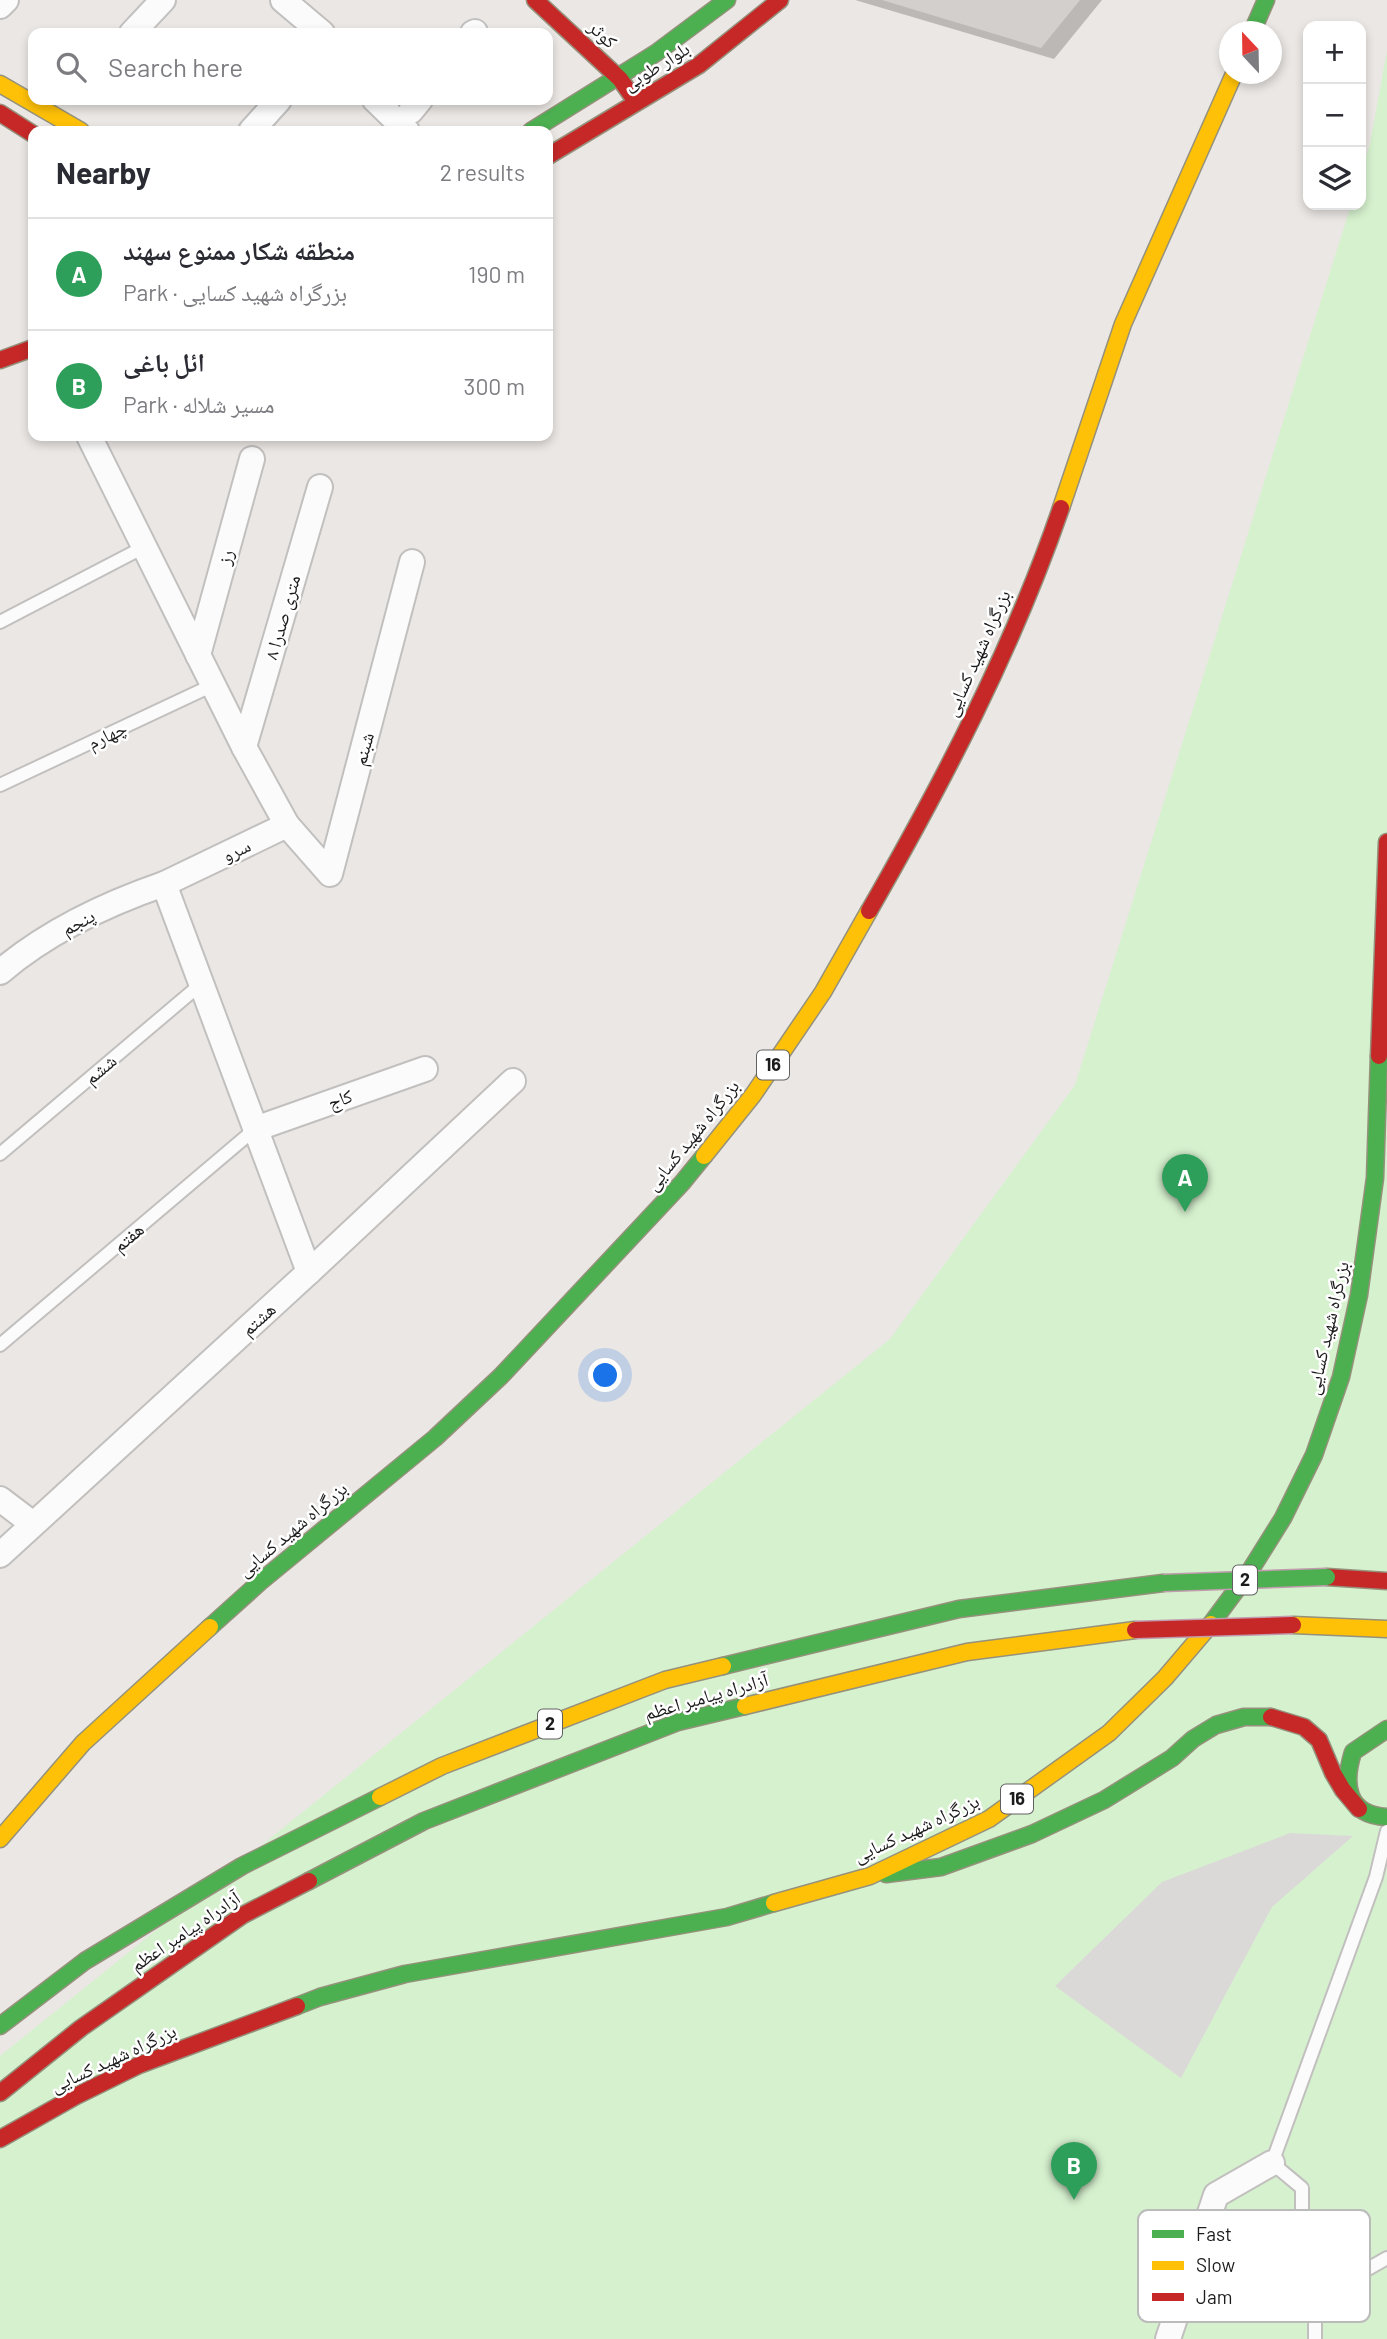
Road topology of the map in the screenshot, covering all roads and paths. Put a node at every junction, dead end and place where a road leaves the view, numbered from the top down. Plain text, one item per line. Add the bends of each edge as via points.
1 (6, 0) edge
2 (163, 0) edge
3 (274, 0) edge
4 (535, 0) edge
5 (727, 0) edge
6 (779, 0) edge
7 (1266, 0) edge
8 (0, 6) edge
9 (301, 12) edge
10 (1257, 21) edge
11 (137, 28) edge
12 (317, 28) edge
13 (620, 79) junction
14 (0, 84) edge
15 (1230, 84) edge
16 (28, 100) edge
17 (638, 103) junction
18 (36, 105) edge
19 (274, 105) edge
20 (387, 105) edge
21 (0, 114) edge
22 (412, 115) edge
23 (72, 126) edge
24 (256, 126) edge
25 (540, 126) edge
26 (28, 131) edge
27 (553, 153) edge
28 (28, 350) edge
29 (0, 360) edge
30 (91, 441) edge
31 (252, 459) dead end
32 (320, 487) dead end
33 (144, 547) junction
34 (412, 562) dead end
35 (0, 622) edge
36 (198, 655) junction
37 (213, 685) junction
38 (244, 747) junction
39 (0, 785) edge
40 (287, 825) junction
41 (1387, 842) edge
42 (164, 884) junction
43 (0, 972) edge
44 (201, 984) junction
45 (425, 1069) dead end
46 (513, 1081) dead end
47 (256, 1129) junction
48 (0, 1154) edge
49 (309, 1272) junction
50 (0, 1345) edge
51 (0, 1499) edge
52 (33, 1524) junction
53 (0, 1555) edge
54 (1387, 1581) edge
55 (1387, 1629) edge
56 (1387, 1729) edge
57 (1359, 1809) junction
58 (1387, 1818) edge
59 (1387, 1831) edge
60 (0, 1839) edge
61 (1383, 1865) edge
62 (870, 1876) junction
63 (0, 2026) edge
64 (0, 2093) edge
65 (0, 2139) edge
66 (1272, 2163) junction
67 (1211, 2210) edge
68 (1302, 2210) edge
69 (1387, 2258) edge
70 (1370, 2268) edge
71 (1174, 2322) edge
72 (1168, 2339) edge

1 - 8 street
2 - 11 street
3 - 9 street
4 - 13 main road, کوثر
5 - 13 main road, بلوار طوبی
6 - 17 main road, بلوار طوبی via 699,65
7 - 10 main road
9 - 12 street
13 - 17 main road, کوثر
13 - 25 main road, بلوار طوبی
14 - 16 main road
15 - 60 main road, بزرگراه شهید کسایی / 16 via 1123,324 1048,545 989,683 913,834 829,981 753,1095 682,1183 501,1376 435,1438 260,1582 83,1743
17 - 27 main road, بلوار طوبی
18 - 23 main road
19 - 24 street
20 - 22 street
21 - 26 main road
28 - 29 main road
30 - 33 street
31 - 36 street, رز
32 - 38 street, ۸ متری صدرا
33 - 35 lane
33 - 36 street
34 - 40 street, شبنم via 330,874
36 - 37 street
37 - 38 street
37 - 39 lane, چهارم
38 - 40 street
40 - 42 street, سرو
41 - 62 main road, بزرگراه شهید کسایی / 16 via 1376,1178 1341,1377 1314,1455 1283,1518 1213,1622 1109,1733 989,1819
42 - 43 street, پنجم via 120,899 26,950
42 - 44 street
44 - 47 street
44 - 48 lane, ششم
45 - 47 street, کاج
46 - 49 street, هشتم
47 - 49 street
47 - 50 lane, هفتم
49 - 52 street, هشتم
51 - 52 street
52 - 53 street, هشتم
54 - 63 main road, آزادراه پیامبر اعظم / 2, bridge via 1327,1577 1163,1583 959,1609 666,1680 442,1766 242,1866 85,1961
55 - 64 main road, آزادراه پیامبر اعظم / 2, bridge via 1293,1625 1135,1630 967,1652 678,1721 424,1821 243,1915 81,2028
56 - 57 main road via 1353,1752 1347,1776 1350,1795
57 - 58 main road via 1375,1818
57 - 62 main road via 1338,1781 1319,1740 1304,1727 1275,1717 1244,1717 1216,1725 1104,1800 1032,1833 941,1867
59 - 61 lane
61 - 66 lane
62 - 65 main road, بزرگراه شهید کسایی / 16 via 727,1917 405,1974 320,1997 139,2065
66 - 67 street via 1216,2194
66 - 68 lane via 1302,2189
69 - 70 lane
71 - 72 street

